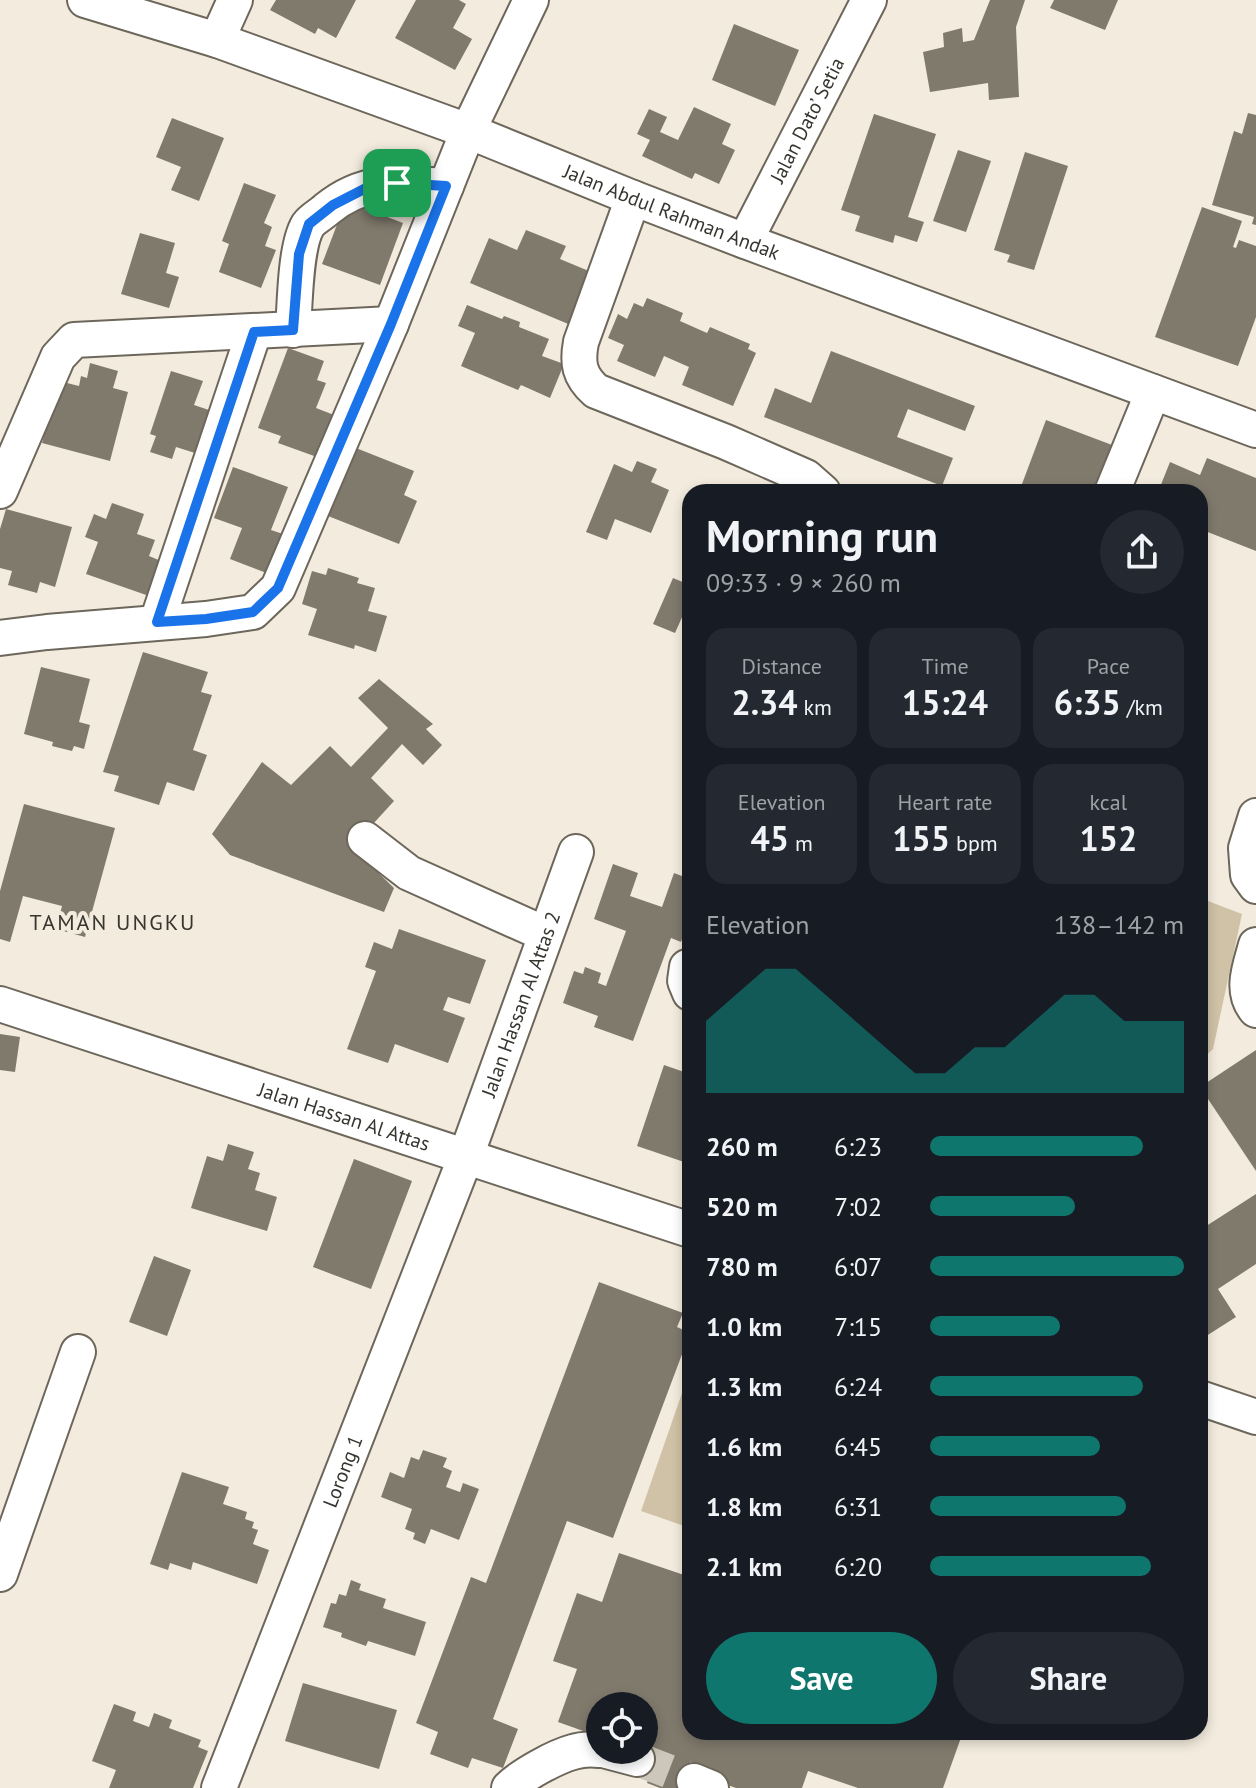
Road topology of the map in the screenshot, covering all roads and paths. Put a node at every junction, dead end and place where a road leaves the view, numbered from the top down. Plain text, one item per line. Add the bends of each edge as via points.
1 (85, 0) edge
2 (235, 0) edge
3 (531, 0) edge
4 (869, 0) edge
5 (217, 40) junction
6 (468, 131) junction
7 (446, 186) junction
8 (633, 198) junction
9 (745, 241) junction
10 (391, 324) junction
11 (293, 330) junction
12 (254, 332) junction
13 (1153, 392) junction
14 (1256, 430) edge
15 (814, 484) edge
16 (1115, 484) edge
17 (0, 491) edge
18 (157, 622) junction
19 (0, 638) edge
20 (1256, 816) edge
21 (365, 839) dead end
22 (576, 852) dead end
23 (1256, 886) edge
24 (545, 934) junction
25 (1256, 945) edge
26 (0, 1004) edge
27 (1256, 1010) edge
28 (466, 1156) junction
29 (682, 1227) edge
30 (78, 1352) dead end
31 (1208, 1401) edge
32 (1256, 1417) edge
33 (0, 1574) edge
34 (586, 1749) edge
35 (219, 1788) edge
36 (509, 1788) edge

1 - 5 street, Jalan Abdul Rahman Andak
2 - 5 street
3 - 6 street
4 - 9 street, Jalan Dato’ Setia
5 - 6 street, Jalan Abdul Rahman Andak
6 - 7 street
6 - 8 street, Jalan Abdul Rahman Andak
7 - 10 street
7 - 11 street via 370,186 309,224 299,254
8 - 9 street, Jalan Abdul Rahman Andak
8 - 15 street via 581,342 578,358 585,381 596,391 726,442
9 - 13 street, Jalan Abdul Rahman Andak
10 - 11 street
10 - 18 street via 278,588 253,612
11 - 12 street
12 - 17 street via 74,340 58,357
12 - 18 street
13 - 14 street, Jalan Abdul Rahman Andak
13 - 16 street
18 - 19 street
20 - 23 street via 1246,848 1248,875
21 - 24 street via 409,873
22 - 24 street, Jalan Hassan Al Attas 2
24 - 28 street, Jalan Hassan Al Attas 2
25 - 27 street via 1247,979 1249,1001
26 - 28 street, Jalan Hassan Al Attas
28 - 29 street, Jalan Hassan Al Attas
28 - 35 street, Lorong 1
30 - 33 street
31 - 32 street
34 - 36 street via 524,1775

